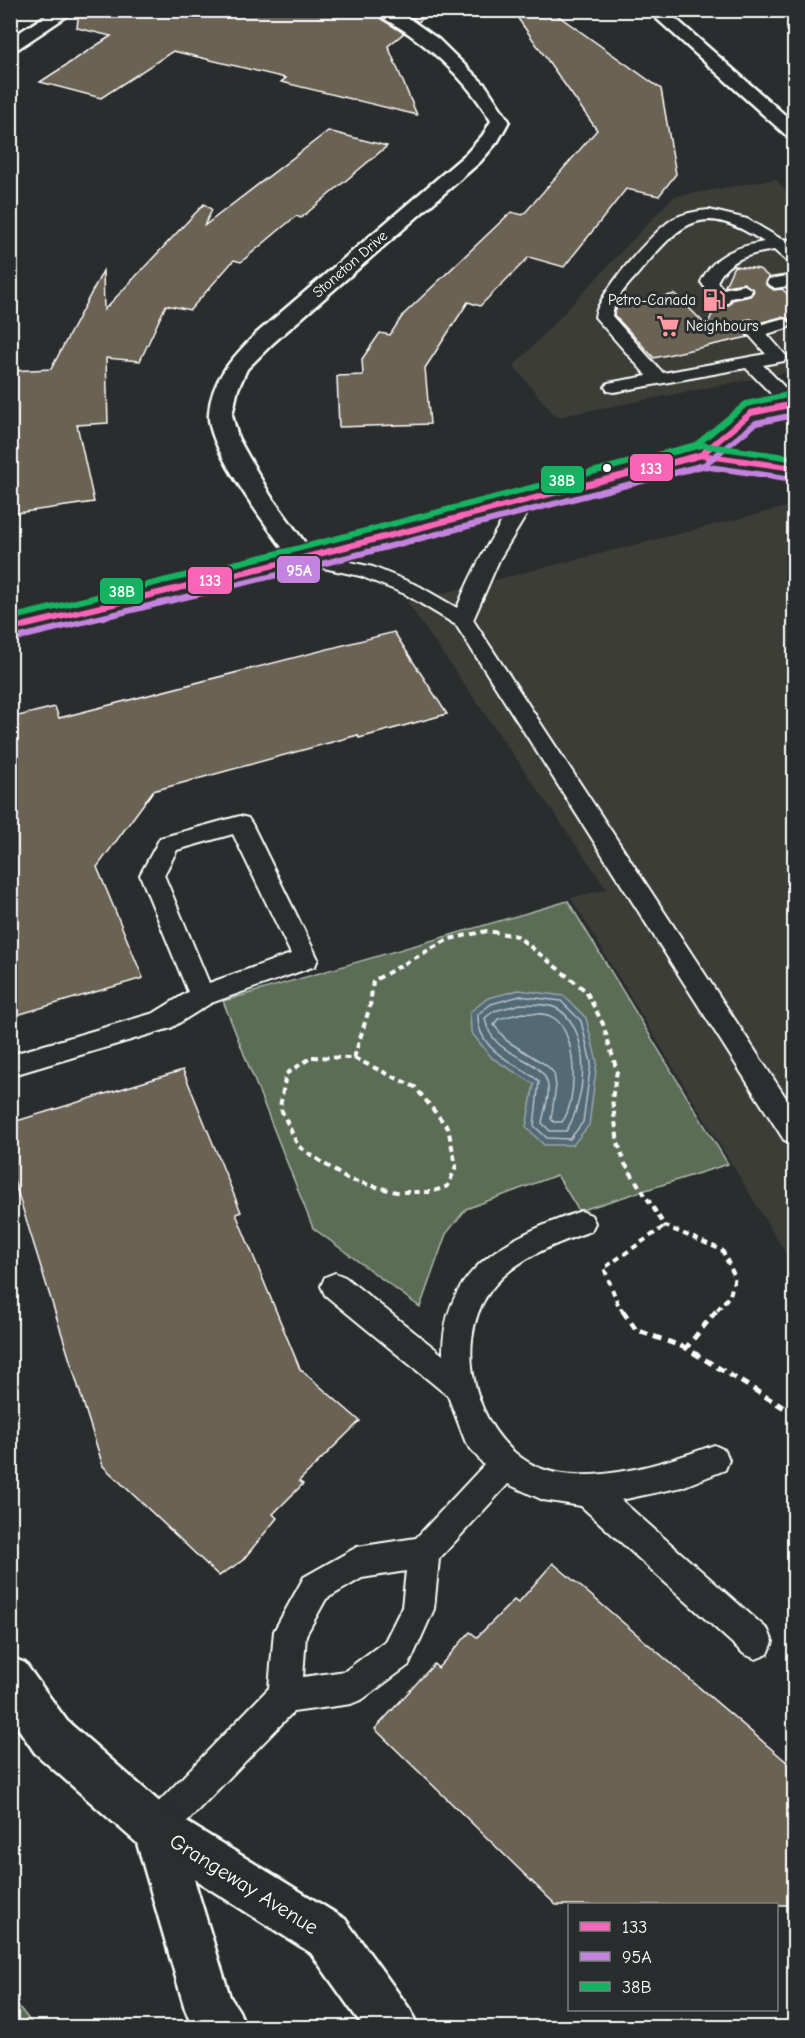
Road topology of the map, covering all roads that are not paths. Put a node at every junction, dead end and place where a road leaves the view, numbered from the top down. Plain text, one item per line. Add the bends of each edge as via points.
1 (68, 10) edge
2 (383, 10) edge
3 (655, 10) edge
4 (10, 46) edge
5 (795, 132) edge
6 (787, 243) edge
7 (795, 259) edge
8 (795, 280) edge
9 (776, 283) dead end
10 (744, 290) dead end
11 (781, 324) dead end
12 (786, 355) edge
13 (751, 363) junction
14 (660, 380) junction
15 (614, 387) dead end
16 (793, 404) edge
17 (701, 455) junction
18 (795, 468) edge
19 (525, 501) junction
20 (303, 558) junction
21 (463, 620) junction
22 (10, 629) edge
23 (202, 996) junction
24 (10, 1066) edge
25 (791, 1120) edge
26 (581, 1223) dead end
27 (336, 1286) dead end
28 (460, 1387) junction
29 (714, 1460) dead end
30 (504, 1466) junction
31 (589, 1492) junction
32 (424, 1552) junction
33 (756, 1642) dead end
34 (10, 1678) edge
35 (285, 1696) junction
36 (156, 1829) junction
37 (222, 2028) edge
38 (394, 2028) edge

1 - 4 street
2 - 20 street, Stoneton Drive via 434,43 488,99 500,121 473,158 265,338 237,366 226,389 220,415 226,438 258,497
3 - 5 street
6 - 7 lane
6 - 10 lane via 733,254 713,270 710,282 721,297
6 - 14 lane via 730,217 701,215 680,222 645,256 604,304 603,317
8 - 9 lane
11 - 12 lane via 752,329
12 - 13 lane
13 - 14 lane
13 - 16 lane
14 - 15 lane
16 - 17 street via 751,413
17 - 18 street
17 - 19 street
19 - 20 street
19 - 21 lane via 490,556
20 - 21 lane via 366,571 412,590
20 - 22 street
21 - 25 lane
23 - 23 lane via 306,959 240,824 168,844 152,875
23 - 24 lane via 162,1020
26 - 28 lane via 525,1244 493,1266 475,1289 461,1315 457,1348
27 - 28 lane
28 - 30 lane via 477,1433
29 - 31 lane via 682,1472
30 - 31 lane via 543,1485
30 - 32 lane
31 - 33 lane
32 - 35 lane via 418,1609 397,1653 351,1687
32 - 35 lane via 357,1563 315,1588 290,1630
34 - 36 street, Grangeway Avenue via 51,1737
35 - 36 lane
36 - 37 street, Grangeway Avenue via 209,2009
36 - 38 street, Grangeway Avenue via 328,1936

